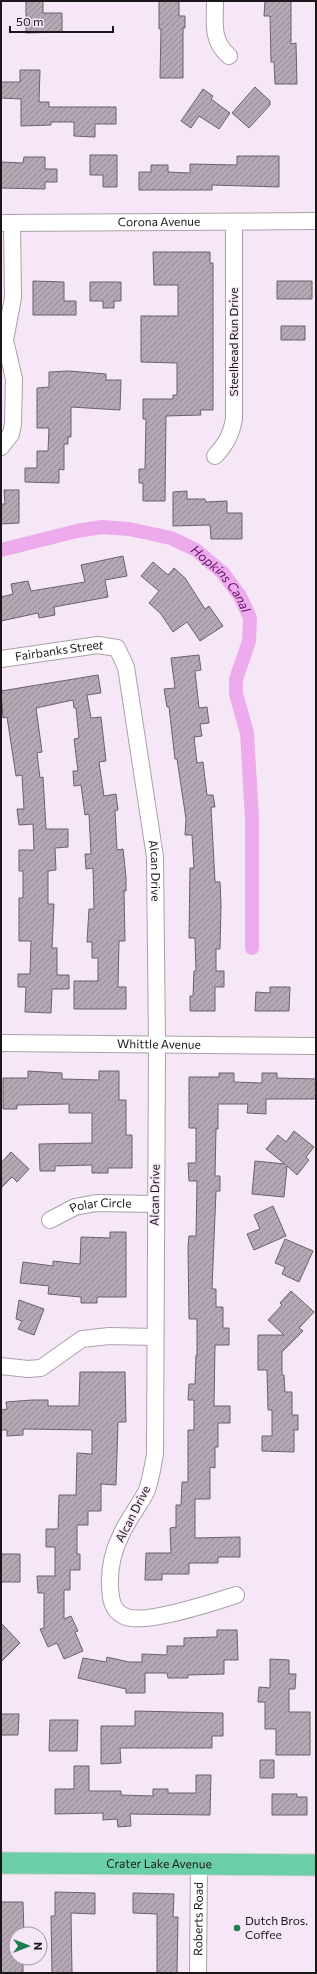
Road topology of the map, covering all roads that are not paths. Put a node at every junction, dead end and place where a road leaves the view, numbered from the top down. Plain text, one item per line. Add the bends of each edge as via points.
1 (215, 1) edge
2 (229, 56) dead end
3 (316, 221) edge
4 (234, 222) junction
5 (6, 223) edge
6 (1, 447) edge
7 (215, 456) dead end
8 (117, 648) joint
9 (1, 659) edge
10 (1, 1043) edge
11 (157, 1046) junction
12 (316, 1046) edge
13 (155, 1204) junction
14 (50, 1220) dead end
15 (155, 1337) junction
16 (1, 1366) edge
17 (236, 1595) dead end
18 (1, 1863) edge
19 (199, 1864) junction
20 (316, 1865) edge
21 (198, 1973) edge

1 - 2 street via 216,38 220,49
3 - 4 street, Corona Avenue
4 - 5 street, Corona Avenue
4 - 7 street, Steelhead Run Drive via 234,419 232,433
5 - 6 street via 13,298 5,340 14,379 13,424 11,434
8 - 9 street, Fairbanks Street via 98,645
8 - 11 street, Alcan Drive via 126,667 155,857
10 - 11 street, Whittle Avenue
11 - 12 street, Whittle Avenue
11 - 13 street, Alcan Drive
13 - 14 street, Polar Circle via 96,1203 75,1207
13 - 15 street, Alcan Drive
15 - 16 street via 109,1336 82,1339 41,1368
15 - 17 street, Alcan Drive via 155,1454 147,1490 114,1551 110,1583 113,1606 125,1617 143,1618
18 - 19 main road, Crater Lake Avenue
19 - 20 main road, Crater Lake Avenue
19 - 21 street, Roberts Road

